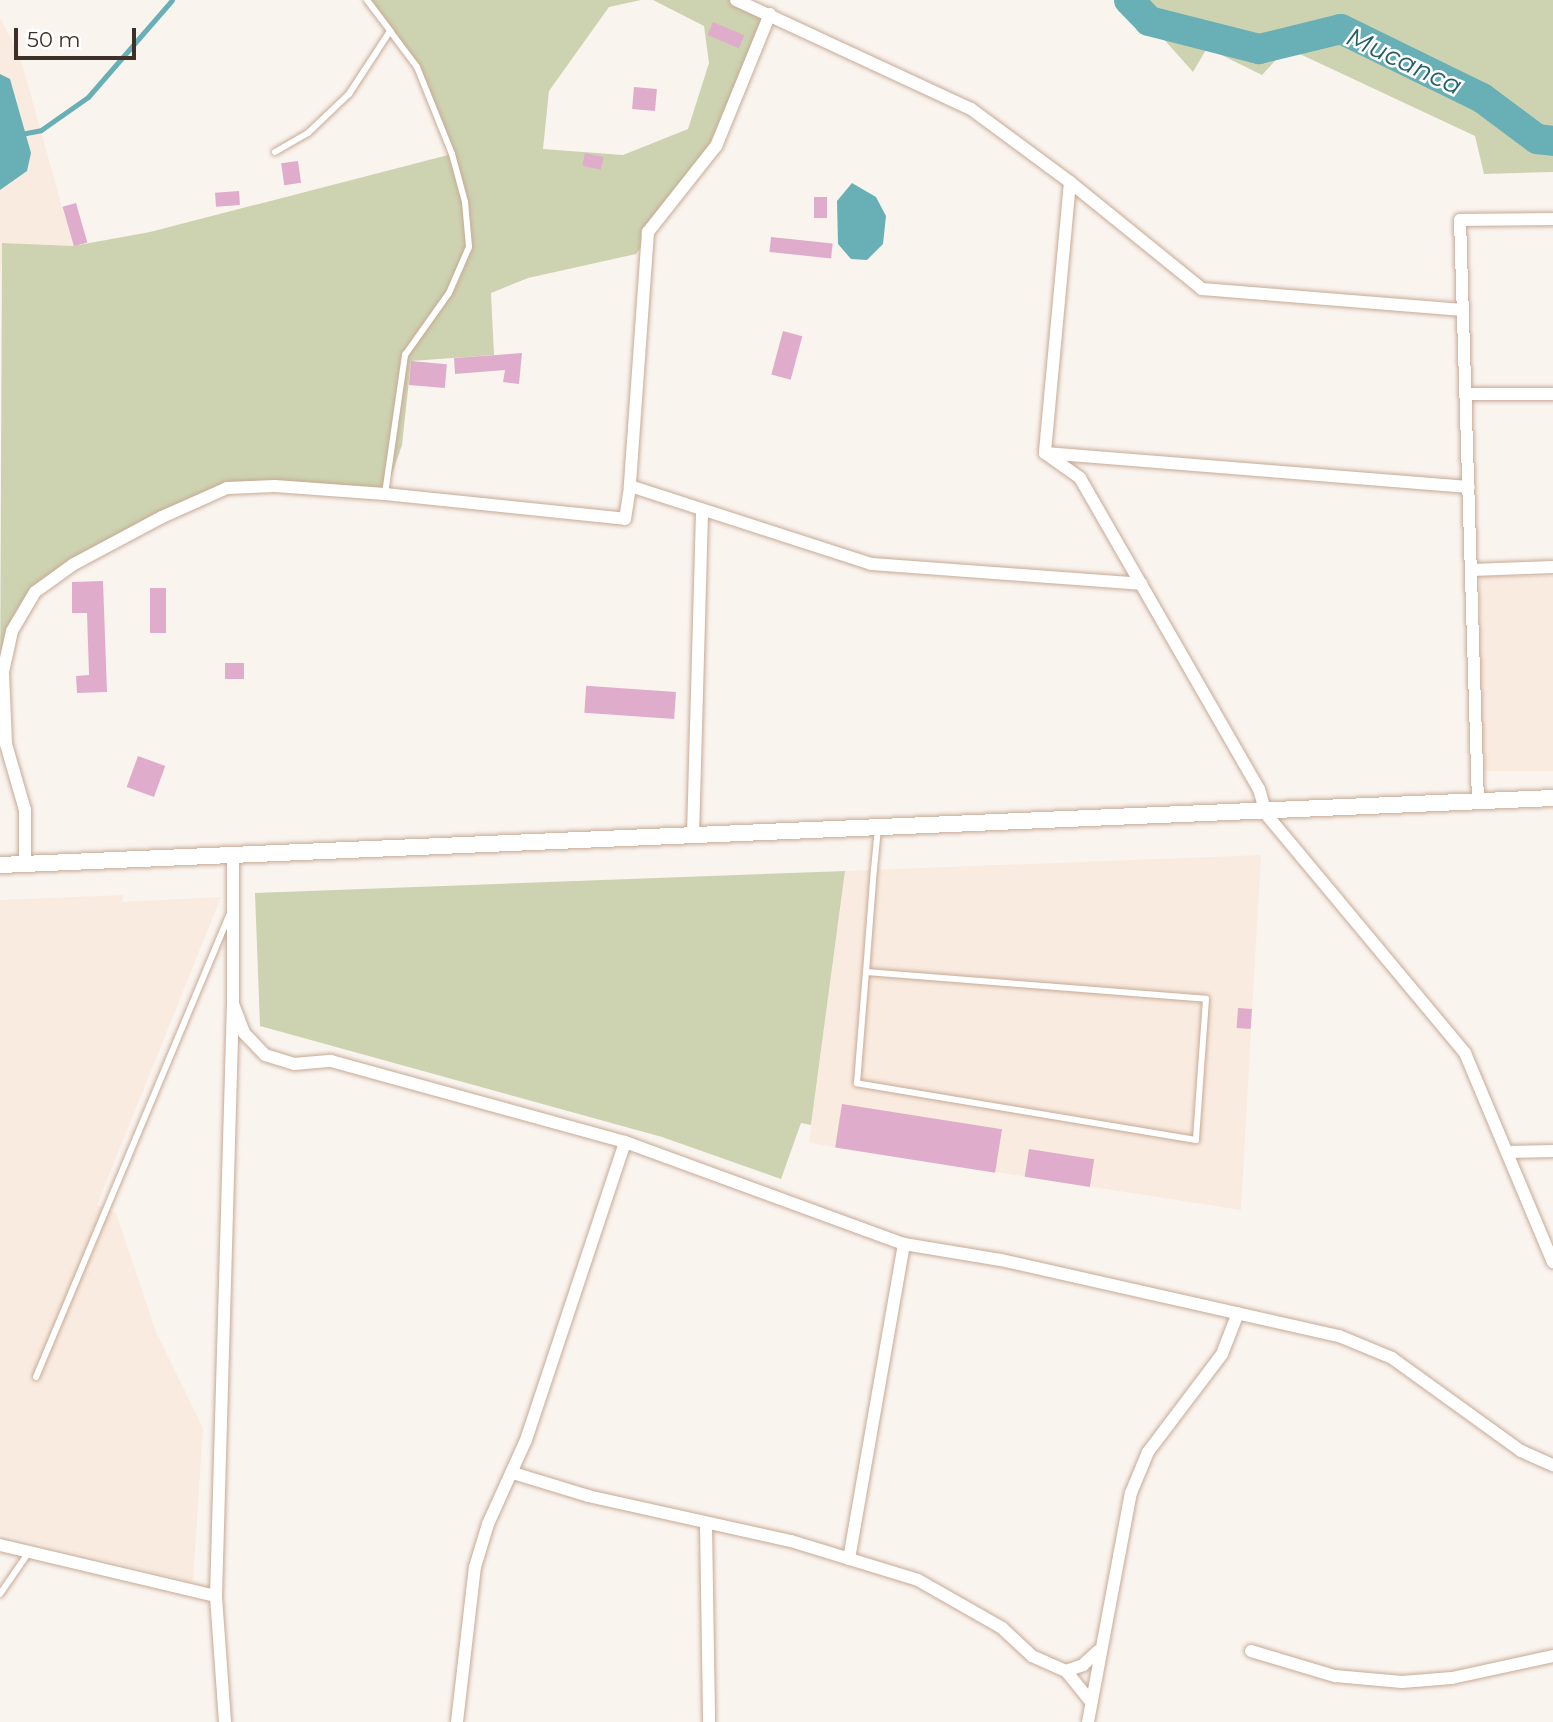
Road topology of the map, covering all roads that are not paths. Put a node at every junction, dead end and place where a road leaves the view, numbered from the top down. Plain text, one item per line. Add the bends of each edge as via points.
1 (367, 0) edge
2 (736, 0) edge
3 (770, 14) junction
4 (390, 31) junction
5 (275, 152) dead end
6 (1070, 182) junction
7 (1553, 219) edge
8 (1463, 310) junction
9 (1466, 394) junction
10 (1553, 394) edge
11 (1045, 453) junction
12 (630, 486) junction
13 (1469, 487) junction
14 (386, 494) junction
15 (702, 512) junction
16 (1553, 567) edge
17 (1471, 570) junction
18 (1141, 584) junction
19 (1553, 798) edge
20 (1478, 802) junction
21 (1266, 814) junction
22 (878, 828) junction
23 (693, 835) junction
24 (233, 853) junction
25 (24, 864) junction
26 (0, 865) edge
27 (233, 908) junction
28 (866, 972) junction
29 (233, 1004) junction
30 (625, 1142) junction
31 (1553, 1151) edge
32 (1507, 1152) junction
33 (904, 1244) junction
34 (1553, 1262) edge
35 (1238, 1313) junction
36 (36, 1377) dead end
37 (1553, 1465) edge
38 (513, 1473) junction
39 (706, 1525) junction
40 (0, 1545) edge
41 (29, 1552) junction
42 (849, 1559) junction
43 (0, 1594) edge
44 (216, 1596) junction
45 (1099, 1651) junction
46 (1251, 1651) dead end
47 (1553, 1656) edge
48 (1066, 1671) junction
49 (1091, 1702) junction
50 (225, 1722) edge
51 (457, 1722) edge
52 (709, 1722) edge
53 (1088, 1722) edge

1 - 4 lane
2 - 3 street
3 - 6 street via 971,109
3 - 12 street via 716,146 648,232
4 - 5 lane via 342,101 308,133
4 - 14 lane via 417,67 452,153 465,202 469,247 449,293 405,355
6 - 8 street via 1202,289
6 - 11 street
7 - 8 street via 1460,220
8 - 9 street
9 - 10 street
9 - 13 street
11 - 13 street
11 - 18 street via 1080,478
12 - 14 street via 625,519
12 - 15 street
13 - 17 street
14 - 25 street via 275,486 228,488 74,564 35,592 12,631 3,673 6,744 25,810
15 - 18 street via 871,564
15 - 23 street
16 - 17 street
17 - 20 street
18 - 21 street via 1259,789
19 - 20 street
20 - 21 street
21 - 22 street
21 - 32 street via 1465,1053
22 - 23 street
22 - 28 lane
23 - 24 street
24 - 25 street
24 - 27 street
25 - 26 street
27 - 29 street
27 - 36 lane
28 - 28 lane via 857,1083 1196,1140 1206,999
29 - 30 street via 244,1033 265,1055 294,1063 331,1060
29 - 44 street
30 - 33 street
30 - 38 street
31 - 32 street
32 - 34 street
33 - 35 street via 1001,1260
33 - 42 street
35 - 37 street via 1339,1336 1392,1358 1521,1451
35 - 45 street via 1222,1354 1148,1452 1131,1493
38 - 39 street
38 - 51 street via 488,1524 475,1567
39 - 42 street via 791,1541
39 - 52 street
40 - 41 street
41 - 43 lane
41 - 44 street
42 - 48 street via 943,1591 1002,1628 1032,1656
44 - 50 street
45 - 48 street via 1083,1665
45 - 49 street
46 - 47 street via 1335,1676 1402,1682 1452,1678
48 - 49 street
49 - 53 street

